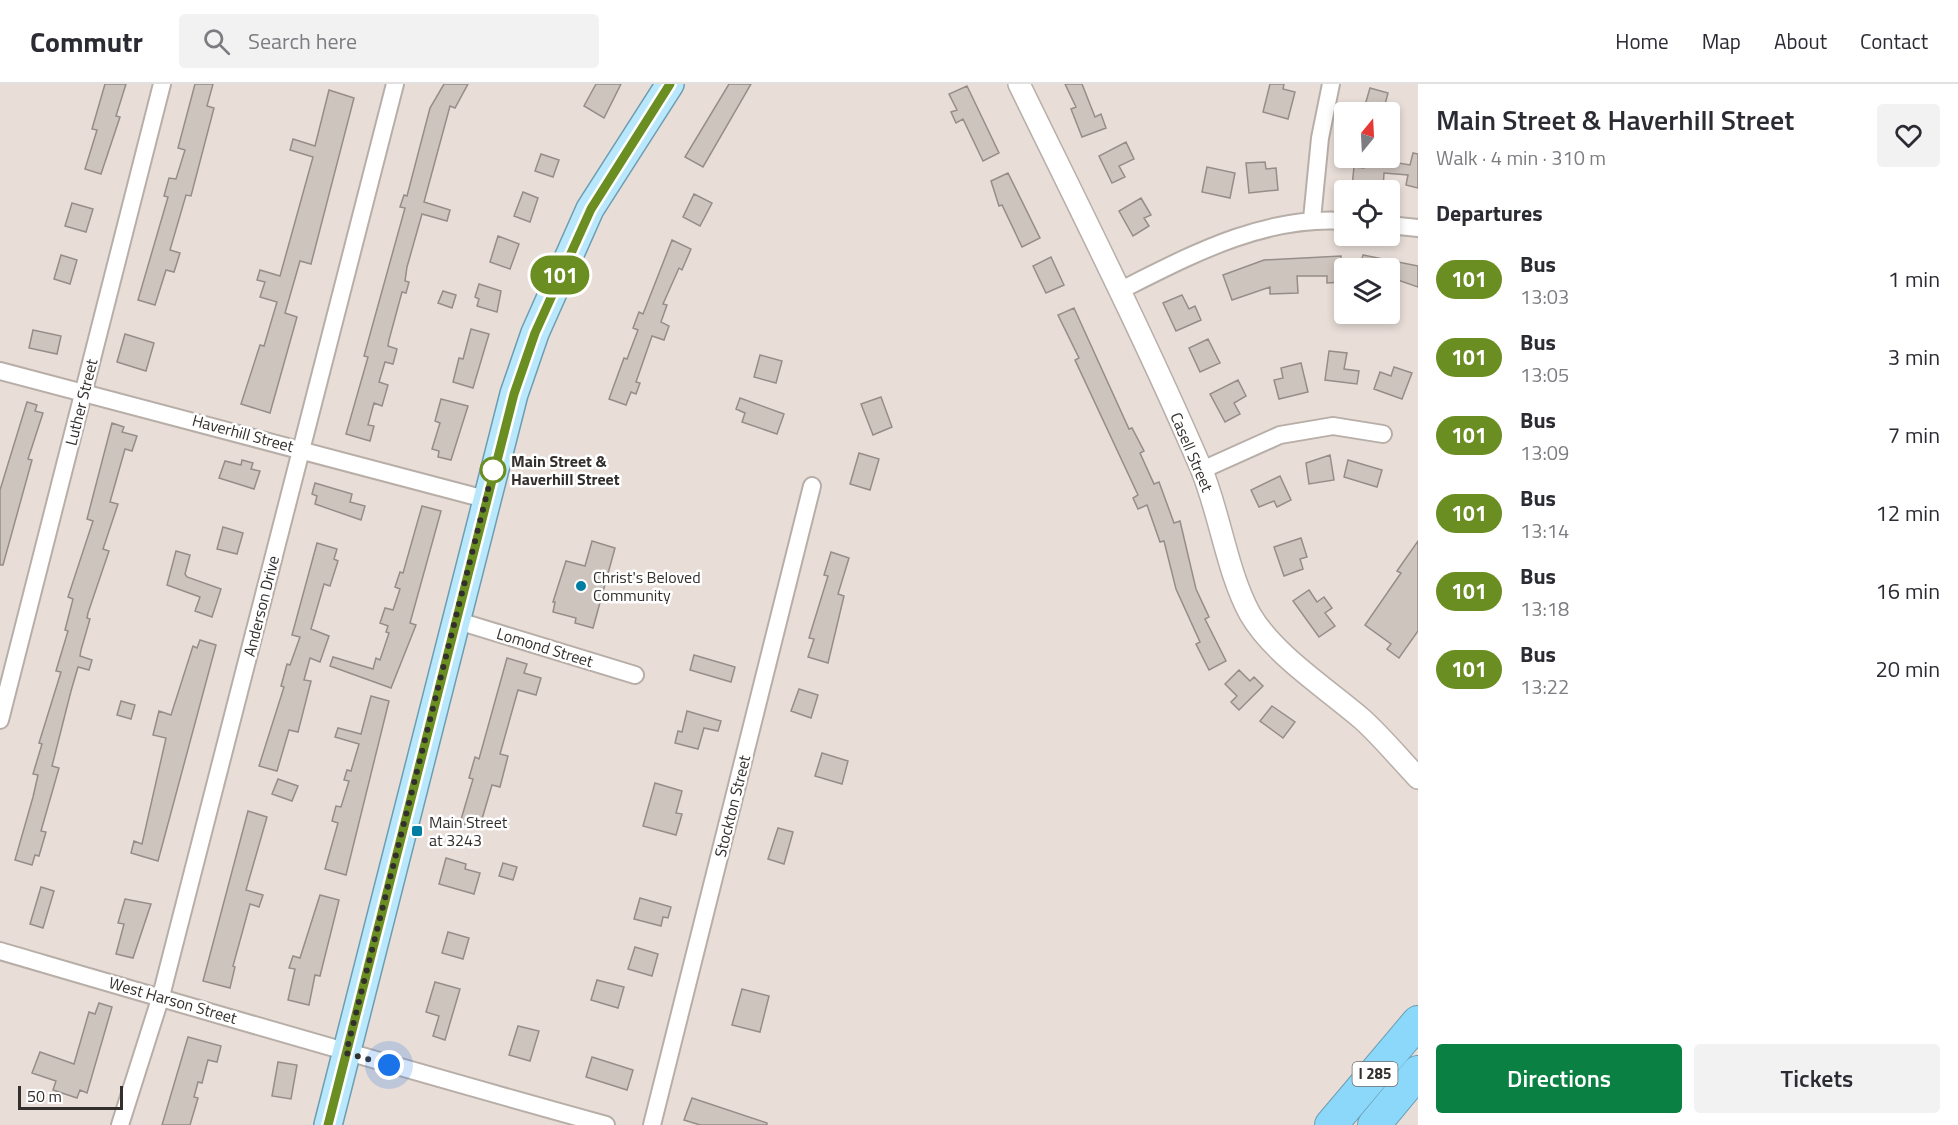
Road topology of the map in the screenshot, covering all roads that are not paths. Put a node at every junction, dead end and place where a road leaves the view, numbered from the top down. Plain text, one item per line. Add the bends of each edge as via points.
1 (162, 84) edge
2 (394, 84) edge
3 (670, 84) edge
4 (1019, 84) edge
5 (1331, 84) edge
6 (1312, 219) junction
7 (1334, 221) edge
8 (1400, 226) edge
9 (1418, 228) edge
10 (1119, 291) junction
11 (0, 371) edge
12 (84, 392) junction
13 (1383, 434) dead end
14 (301, 448) junction
15 (1202, 470) junction
16 (812, 486) dead end
17 (485, 499) junction
18 (455, 620) junction
19 (634, 675) dead end
20 (0, 720) edge
21 (1418, 778) edge
22 (0, 951) edge
23 (161, 996) junction
24 (1418, 1022) edge
25 (346, 1053) junction
26 (1418, 1072) edge
27 (120, 1125) edge
28 (328, 1125) edge
29 (606, 1125) edge
30 (652, 1125) edge
31 (1331, 1125) edge
32 (1374, 1125) edge

1 - 12 street, Luther Street
2 - 14 street, Anderson Drive
3 - 17 main road via 591,209 561,273 514,394
4 - 10 street, Casell Street
5 - 6 street via 1320,138
6 - 7 street
6 - 10 street via 1247,233 1197,251
8 - 9 street
10 - 15 street, Casell Street
11 - 12 street, Haverhill Street
12 - 14 street, Haverhill Street
12 - 20 street, Luther Street
13 - 15 street via 1333,426 1280,435
14 - 17 street, Haverhill Street
14 - 23 street, Anderson Drive
15 - 21 street, Casell Street via 1235,577 1250,613 1265,635 1364,722
16 - 30 street, Stockton Street
17 - 18 main road
18 - 19 street, Lomond Street
18 - 25 main road
22 - 23 street, West Harson Street
23 - 25 street, West Harson Street
23 - 27 street, Anderson Drive
24 - 31 highway, I 285
25 - 28 main road
25 - 29 street, West Harson Street
26 - 32 highway, I 285

